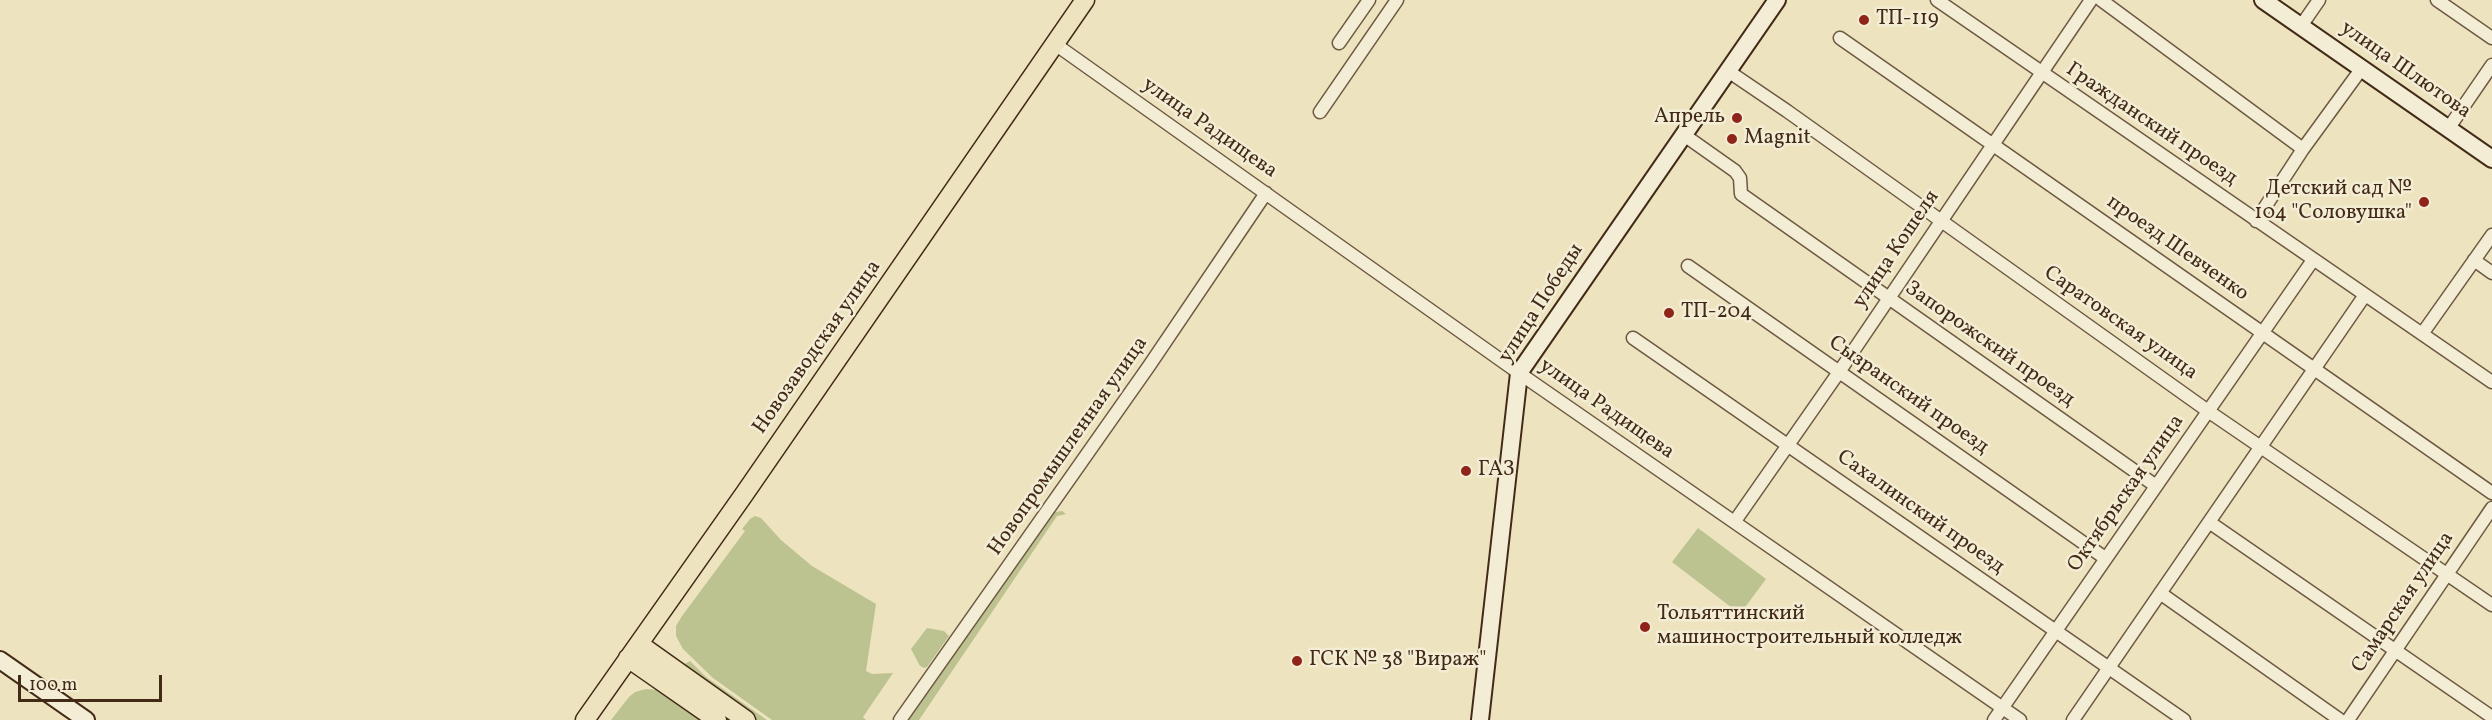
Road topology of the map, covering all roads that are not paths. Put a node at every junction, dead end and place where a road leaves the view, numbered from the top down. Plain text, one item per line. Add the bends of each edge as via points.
1 (1085, 0) edge
2 (1369, 0) edge
3 (1397, 0) edge
4 (1777, 0) edge
5 (1937, 0) edge
6 (2091, 0) edge
7 (2102, 0) edge
8 (2263, 0) edge
9 (2319, 0) edge
10 (2437, 0) edge
11 (2301, 26) junction
12 (1840, 38) dead end
13 (2492, 38) edge
14 (1339, 43) dead end
15 (1055, 44) junction
16 (2492, 65) edge
17 (2362, 68) junction
18 (1728, 71) junction
19 (2041, 73) junction
20 (1320, 112) dead end
21 (2448, 129) junction
22 (1683, 135) junction
23 (1991, 145) junction
24 (2303, 149) junction
25 (2492, 159) edge
26 (1266, 194) junction
27 (1940, 221) junction
28 (2256, 221) junction
29 (2492, 235) edge
30 (2313, 260) junction
31 (2474, 260) junction
32 (1688, 266) dead end
33 (2492, 273) edge
34 (2365, 295) junction
35 (1888, 297) junction
36 (2264, 333) junction
37 (2422, 334) junction
38 (1633, 338) dead end
39 (2316, 368) junction
40 (1839, 372) junction
41 (1519, 373) junction
42 (2492, 382) edge
43 (2208, 411) junction
44 (1788, 445) junction
45 (2261, 447) junction
46 (2156, 486) junction
47 (2492, 493) edge
48 (2492, 508) edge
49 (1735, 521) junction
50 (2209, 522) junction
51 (2105, 558) junction
52 (2448, 574) junction
53 (2160, 593) junction
54 (2492, 605) edge
55 (2057, 632) junction
56 (2396, 650) junction
57 (633, 651) junction
58 (0, 660) edge
59 (2109, 668) junction
60 (675, 681) junction
61 (2003, 708) junction
62 (2492, 717) edge
63 (86, 720) edge
64 (585, 720) edge
65 (717, 720) edge
66 (746, 720) edge
67 (900, 720) edge
68 (1480, 720) edge
69 (1994, 720) edge
70 (2020, 720) edge
71 (2073, 720) edge
72 (2184, 720) edge
73 (2340, 720) edge
74 (2348, 720) edge

1 - 15 main road, Новозаводская улица
2 - 14 street
3 - 20 street
4 - 18 main road, улица Победы
5 - 19 street, Гражданский проезд
6 - 19 street, улица Кошеля
7 - 24 street
8 - 11 main road, улица Шлютова
9 - 11 street
10 - 13 street
11 - 17 main road, улица Шлютова
12 - 23 street, проезд Шевченко
15 - 26 street, улица Радищева
15 - 57 main road, Новозаводская улица
16 - 21 street
17 - 21 main road, улица Шлютова
17 - 24 street
18 - 22 main road, улица Победы
18 - 27 street, Саратовская улица
19 - 23 street, улица Кошеля
19 - 28 street, Гражданский проезд
21 - 25 main road, улица Шлютова
22 - 35 street, Запорожский проезд via 1735,171 1740,178 1741,194
22 - 41 main road, улица Победы
23 - 27 street, улица Кошеля
23 - 36 street, проезд Шевченко
24 - 28 street
26 - 41 street, улица Радищева
26 - 67 street, Новопромышленная улица
27 - 35 street, улица Кошеля
27 - 43 street, Саратовская улица
28 - 30 street, Гражданский проезд
29 - 31 street
30 - 34 street, Гражданский проезд
30 - 36 street, Октябрьская улица
31 - 33 street
31 - 37 street
32 - 40 street, Сызранский проезд
34 - 37 street, Гражданский проезд
34 - 39 street
35 - 40 street, улица Кошеля
35 - 46 street, Запорожский проезд
36 - 39 street, проезд Шевченко
36 - 43 street, Октябрьская улица
37 - 42 street, Гражданский проезд
38 - 44 street, Сахалинский проезд
39 - 45 street
39 - 47 street, проезд Шевченко
40 - 44 street, улица Кошеля
40 - 51 street, Сызранский проезд
41 - 49 street, улица Радищева
41 - 68 main road, улица Победы
43 - 45 street, Саратовская улица
43 - 46 street, Октябрьская улица
44 - 49 street, улица Кошеля
44 - 55 street, Сахалинский проезд
45 - 50 street
45 - 52 street, Саратовская улица
46 - 51 street, Октябрьская улица
48 - 52 street, Самарская улица
49 - 61 street, улица Радищева
50 - 53 street
50 - 56 street
51 - 55 street, Октябрьская улица
52 - 54 street, Саратовская улица
52 - 56 street, Самарская улица
53 - 59 street
53 - 73 street
55 - 59 street, Сахалинский проезд
55 - 61 street, Октябрьская улица
56 - 62 street
56 - 74 street, Самарская улица
57 - 60 main road
57 - 64 main road, Новозаводская улица
58 - 63 main road
59 - 71 street
59 - 72 street, Сахалинский проезд
60 - 65 main road
60 - 66 main road
61 - 69 street, Октябрьская улица
61 - 70 street, улица Радищева

